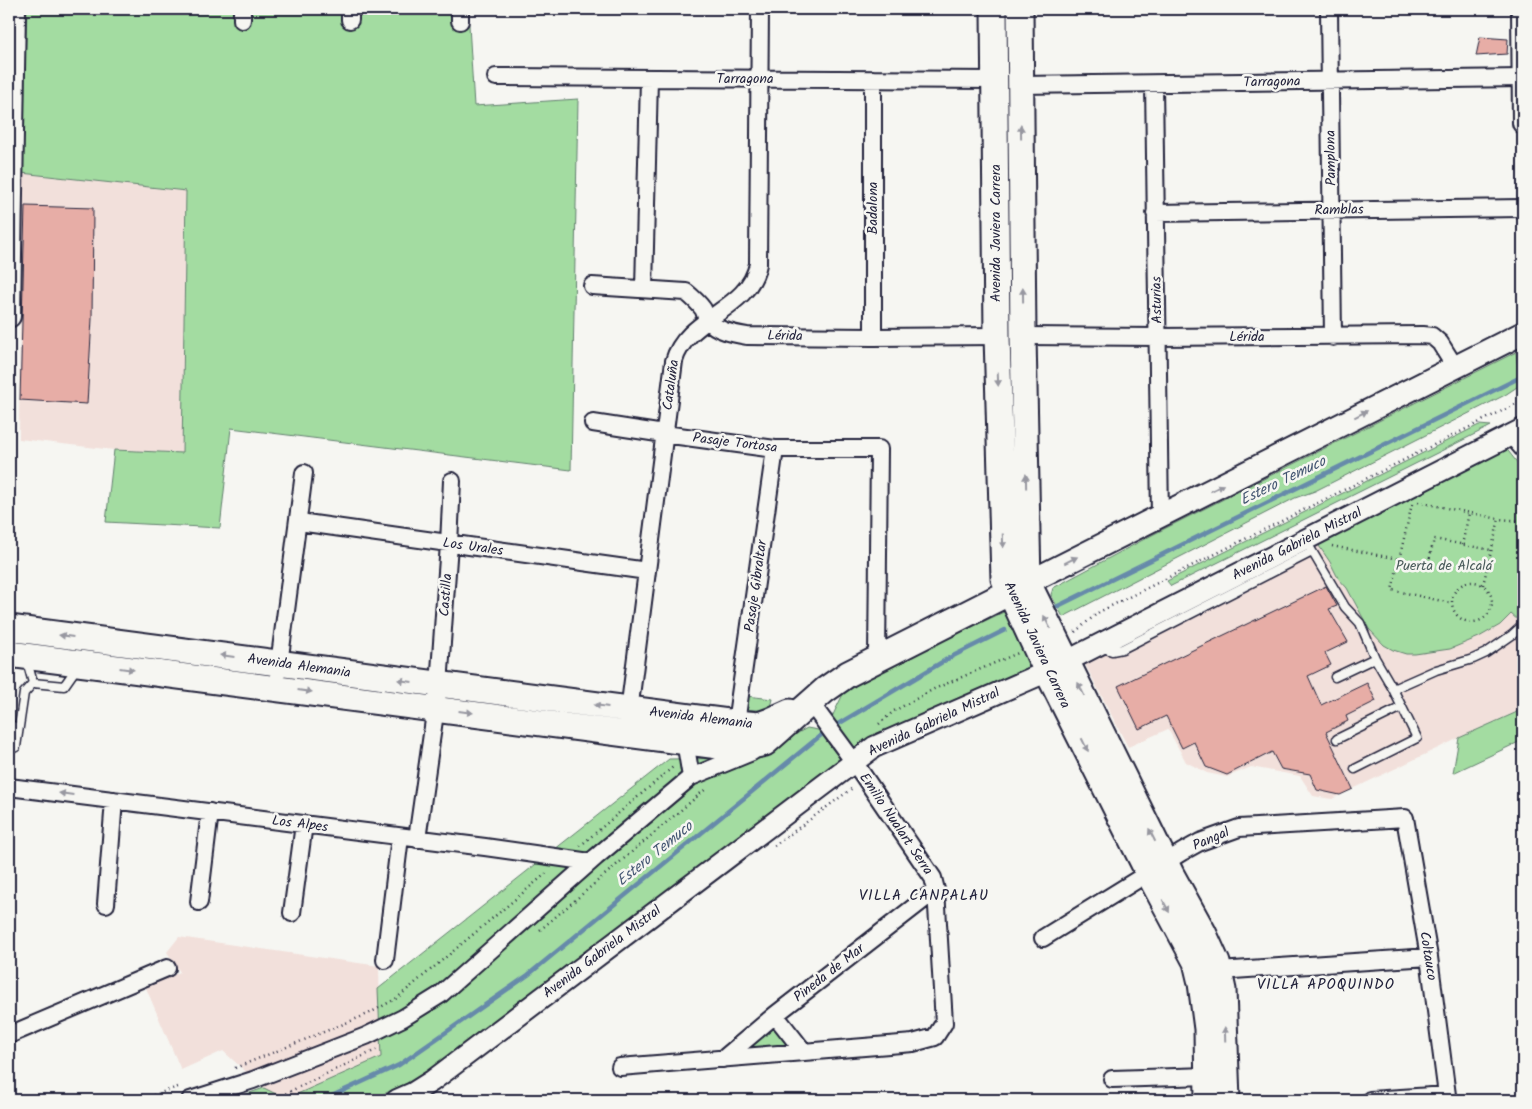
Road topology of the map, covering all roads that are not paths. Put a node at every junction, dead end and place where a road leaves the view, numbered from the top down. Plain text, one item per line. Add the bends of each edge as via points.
1 (14, 9) edge
2 (760, 9) edge
3 (994, 9) edge
4 (1020, 9) edge
5 (1329, 9) edge
6 (1522, 9) edge
7 (1523, 37) edge
8 (995, 47) junction
9 (496, 77) dead end
10 (650, 78) junction
11 (1523, 78) edge
12 (758, 79) junction
13 (873, 79) junction
14 (995, 80) junction
15 (1330, 81) junction
16 (1154, 84) junction
17 (1020, 85) junction
18 (995, 112) junction
19 (1523, 122) edge
20 (1523, 208) edge
21 (1332, 211) junction
22 (1155, 213) junction
23 (592, 286) dead end
24 (644, 289) junction
25 (9, 316) edge
26 (708, 320) junction
27 (1523, 333) edge
28 (997, 336) junction
29 (1023, 336) junction
30 (873, 337) junction
31 (1158, 337) junction
32 (1333, 337) junction
33 (1024, 361) junction
34 (1455, 367) junction
35 (593, 423) dead end
36 (664, 434) junction
37 (1519, 437) edge
38 (775, 449) junction
39 (304, 473) dead end
40 (452, 481) dead end
41 (1160, 517) junction
42 (298, 522) junction
43 (1310, 542) junction
44 (449, 544) junction
45 (647, 571) junction
46 (1019, 587) junction
47 (1523, 625) edge
48 (9, 628) edge
49 (17, 655) edge
50 (1375, 658) junction
51 (877, 659) junction
52 (80, 663) junction
53 (280, 663) junction
54 (1057, 666) junction
55 (1335, 677) dead end
56 (33, 683) junction
57 (276, 688) junction
58 (1393, 689) junction
59 (437, 697) junction
60 (1402, 707) junction
61 (814, 708) junction
62 (629, 709) junction
63 (736, 723) junction
64 (9, 724) edge
65 (18, 729) junction
66 (626, 733) junction
67 (1337, 738) dead end
68 (764, 742) junction
69 (686, 747) junction
70 (12, 748) edge
71 (850, 757) junction
72 (1355, 769) dead end
73 (691, 777) junction
74 (9, 788) edge
75 (114, 800) junction
76 (210, 812) junction
77 (1405, 818) joint
78 (304, 824) junction
79 (400, 836) junction
80 (417, 839) junction
81 (590, 862) junction
82 (1158, 868) junction
83 (936, 890) junction
84 (199, 902) dead end
85 (106, 904) dead end
86 (292, 913) dead end
87 (1043, 938) dead end
88 (1429, 957) junction
89 (385, 960) dead end
90 (167, 968) dead end
91 (1219, 971) junction
92 (775, 1015) junction
93 (9, 1035) edge
94 (804, 1052) junction
95 (723, 1059) junction
96 (620, 1067) dead end
97 (1112, 1079) dead end
98 (1208, 1088) edge
99 (190, 1100) edge
100 (396, 1100) edge
101 (1227, 1100) edge
102 (1370, 1100) edge

1 - 25 main road
2 - 12 street, Cataluña
3 - 8 main road, Avenida Javiera Carrera
4 - 17 main road, Avenida Javiera Carrera
5 - 15 street, Pamplona
6 - 7 street
7 - 11 street
8 - 14 main road, Avenida Javiera Carrera
8 - 17 main road
9 - 10 street, Tarragona
10 - 12 street, Tarragona
10 - 24 street
11 - 15 street, Tarragona
11 - 19 street
12 - 13 street, Tarragona
12 - 26 street, Cataluña via 756,273 744,293
13 - 14 street, Tarragona
13 - 30 street, Badalona
14 - 18 main road, Avenida Javiera Carrera
15 - 16 street, Tarragona
15 - 21 street, Pamplona
16 - 17 street, Tarragona
16 - 22 street, Asturias
17 - 18 main road via 1006,95
29 -> 17 main road, Avenida Javiera Carrera
18 - 28 main road, Avenida Javiera Carrera
20 - 21 street, Ramblas
21 - 22 street, Ramblas
21 - 32 street, Pamplona
22 - 31 street, Asturias
23 - 24 street, Lérida
24 - 26 street, Lérida via 686,292 702,307
26 - 30 street, Lérida via 729,332 747,336
26 - 36 street, Cataluña via 676,352
27 - 34 main road
28 - 30 street, Lérida
28 - 33 main road via 1013,347
28 -> 46 main road, Avenida Javiera Carrera via 1004,579
29 - 31 street, Lérida
29 - 33 main road, Avenida Javiera Carrera
31 - 32 street, Lérida
31 - 41 street, Asturias
32 - 34 street, Lérida via 1432,336
46 -> 33 main road, Avenida Javiera Carrera
41 -> 34 main road
35 - 36 street, Pasaje Tortosa
36 - 38 street, Pasaje Tortosa
36 - 45 street, Cataluña
37 - 43 street, Avenida Gabriela Mistral
38 - 51 street, Pasaje Tortosa via 879,449
38 - 63 street, Pasaje Gibraltar
39 - 42 street
40 - 44 street, Castilla
46 -> 41 main road
42 - 44 street, Los Urales
42 - 53 street
43 - 50 lane via 1345,607 1360,623
43 - 54 street, Avenida Gabriela Mistral via 1193,605
44 - 45 street, Los Urales
44 - 59 street, Castilla
45 - 62 street, Cataluña
46 - 51 main road
46 - 54 main road, Avenida Javiera Carrera
47 - 58 lane via 1486,653
53 -> 48 main road, Avenida Alemania
49 - 52 main road, Avenida Alemania
49 - 56 lane
50 - 55 lane
50 - 58 lane
51 - 61 main road via 825,690
52 - 56 lane via 64,686
52 -> 57 main road, Avenida Alemania
53 - 57 street
59 -> 53 main road, Avenida Alemania
54 - 71 street, Avenida Gabriela Mistral
54 - 82 main road, Avenida Javiera Carrera
56 - 65 lane via 24,693
57 -> 59 main road, Avenida Alemania
58 - 60 lane
62 -> 59 main road, Avenida Alemania
59 -> 66 main road, Avenida Alemania
59 - 80 street, Castilla
60 - 67 lane
60 - 72 lane via 1417,738
61 - 63 main road, Avenida Alemania via 759,724
61 - 68 main road, Avenida Alemania
61 - 71 street, Emilio Nualart Serra
62 - 63 main road, Avenida Alemania
62 - 66 street, Cataluña
64 - 65 lane
65 - 70 lane
66 - 69 main road, Avenida Alemania
68 - 69 main road, Avenida Alemania via 734,748
68 - 73 street via 754,751
69 - 73 street
71 - 83 street, Emilio Nualart Serra via 933,878
71 - 100 street, Avenida Gabriela Mistral via 432,1081
73 - 81 street
75 -> 74 street, Los Alpes
75 - 76 street, Los Alpes
75 - 85 street
76 - 78 street, Los Alpes
76 - 84 street
77 - 82 street, Pangal via 1239,828 1200,842
77 - 88 street, Coltauco
78 - 79 street, Los Alpes
78 - 86 street
79 - 80 street, Los Alpes
79 - 89 street
80 - 81 street, Los Alpes
81 - 99 street via 440,995 403,1018 366,1036
82 - 87 street, Pangal
82 - 91 main road, Avenida Javiera Carrera via 1203,932
82 -> 98 main road, Avenida Javiera Carrera via 1199,973 1207,1029
83 - 92 street, Pineda de Mar
83 - 94 street, Emilio Nualart Serra via 944,1023 935,1037 914,1043
88 - 91 street
88 - 102 street, Coltauco via 1447,1096
90 - 93 street
101 -> 91 main road, Avenida Javiera Carrera
92 - 94 street
92 - 95 street, Pineda de Mar
94 - 95 street, Emilio Nualart Serra
95 - 96 street, Emilio Nualart Serra
97 - 98 street

